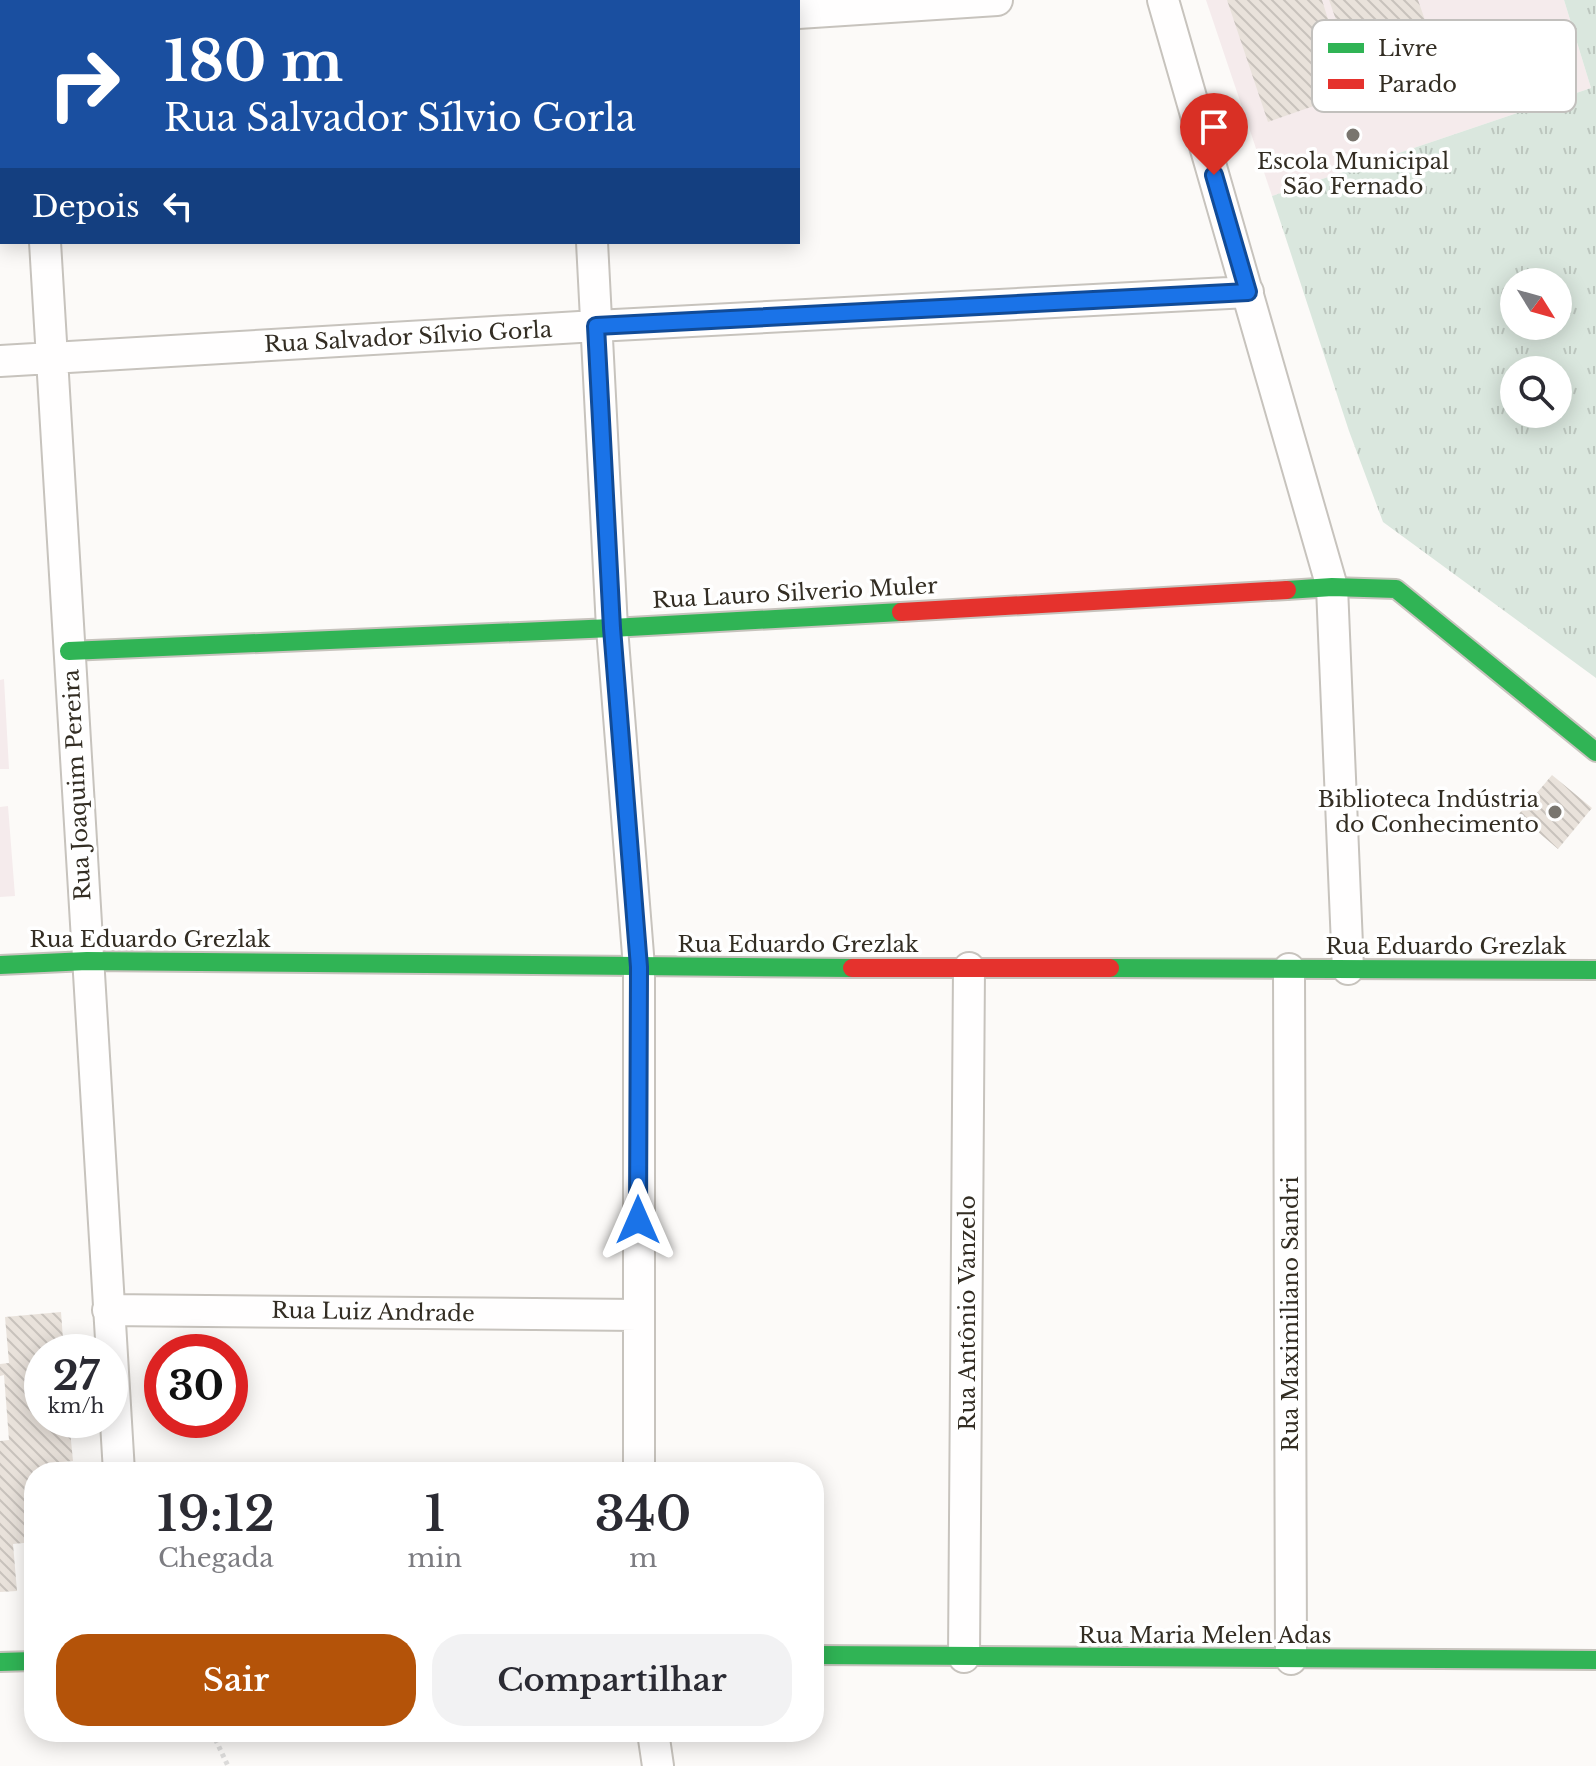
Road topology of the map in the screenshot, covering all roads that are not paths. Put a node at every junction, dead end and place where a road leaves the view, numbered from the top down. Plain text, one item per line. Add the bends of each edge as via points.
1 (997, 0) edge
2 (1163, 0) edge
3 (800, 13) edge
4 (45, 244) edge
5 (592, 244) edge
6 (1248, 292) junction
7 (596, 326) junction
8 (51, 358) junction
9 (0, 361) edge
10 (1332, 587) junction
11 (612, 628) junction
12 (69, 651) junction
13 (1596, 752) edge
14 (87, 961) junction
15 (0, 965) edge
16 (639, 967) junction
17 (969, 968) junction
18 (1289, 969) junction
19 (1348, 969) junction
20 (1596, 970) edge
21 (108, 1310) junction
22 (638, 1315) junction
23 (118, 1462) edge
24 (639, 1462) edge
25 (824, 1655) edge
26 (964, 1657) junction
27 (1291, 1659) junction
28 (1596, 1660) edge
29 (24, 1661) edge
30 (0, 1662) edge
31 (654, 1742) edge
32 (658, 1766) edge

1 - 3 street
2 - 6 street
4 - 8 street, Rua Joaquim Pereira
5 - 7 street
6 - 7 street, Rua Salvador Sílvio Gorla
6 - 10 street
7 - 8 street, Rua Salvador Sílvio Gorla
7 - 11 street
8 - 9 street, Rua Salvador Sílvio Gorla
8 - 12 street, Rua Joaquim Pereira
10 - 11 street, Rua Lauro Silverio Muler
10 - 13 street, Rua Lauro Silverio Muler via 1396,589
10 - 19 street
11 - 12 street, Rua Lauro Silverio Muler
11 - 16 street
12 - 14 street, Rua Joaquim Pereira
14 - 15 street, Rua Eduardo Grezlak
14 - 16 street, Rua Eduardo Grezlak
14 - 21 street, Rua Joaquim Pereira
16 - 17 street, Rua Eduardo Grezlak
16 - 22 street
17 - 18 street, Rua Eduardo Grezlak
17 - 26 street, Rua Antônio Vanzelo
18 - 19 street, Rua Eduardo Grezlak
18 - 27 street, Rua Maximiliano Sandri
19 - 20 street, Rua Eduardo Grezlak
21 - 22 street, Rua Luiz Andrade
21 - 23 street, Rua Joaquim Pereira
22 - 24 street
25 - 26 street, Rua Maria Melen Adas
26 - 27 street, Rua Maria Melen Adas
27 - 28 street, Rua Maria Melen Adas
29 - 30 street
31 - 32 street

